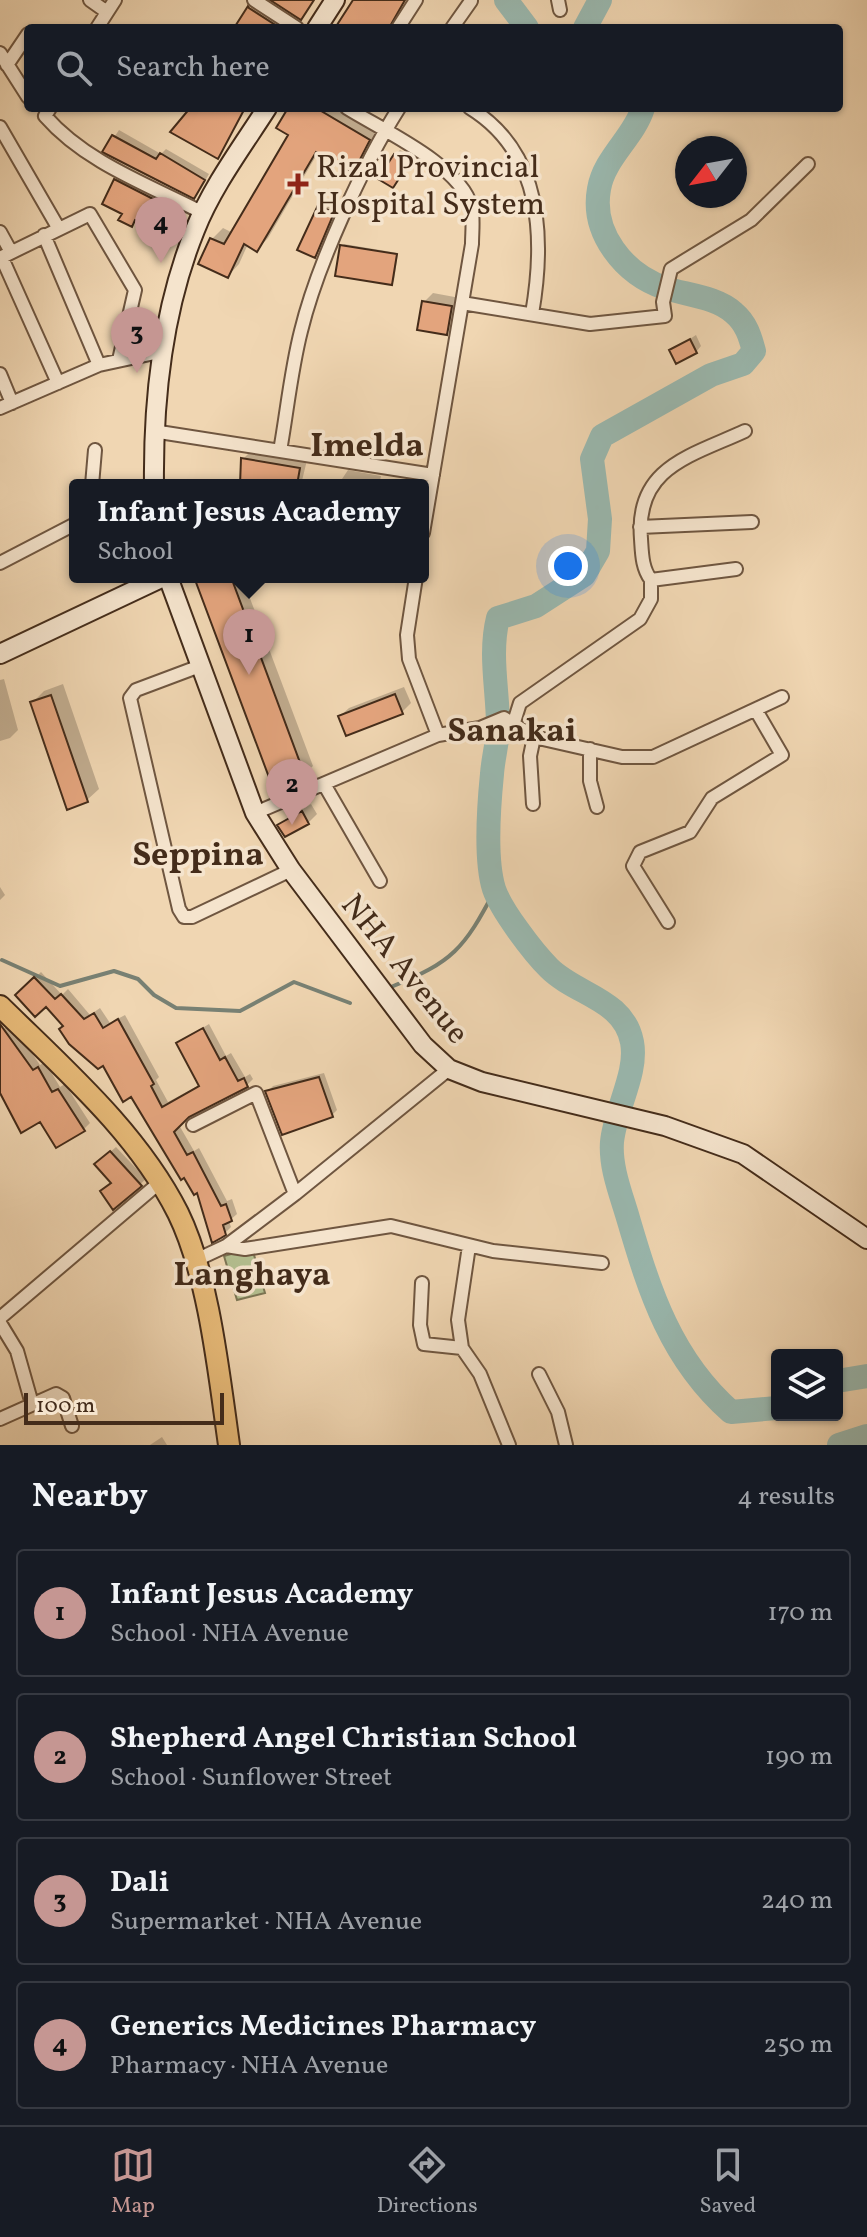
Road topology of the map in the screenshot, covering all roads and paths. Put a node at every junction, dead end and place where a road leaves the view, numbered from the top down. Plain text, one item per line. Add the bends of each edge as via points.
1 (90, 0) edge
2 (115, 0) edge
3 (254, 0) edge
4 (335, 0) edge
5 (416, 0) edge
6 (471, 1) edge
7 (107, 12) junction
8 (100, 24) edge
9 (291, 24) edge
10 (320, 24) edge
11 (401, 24) edge
12 (455, 24) edge
13 (24, 40) edge
14 (0, 53) edge
15 (7, 65) junction
16 (24, 91) edge
17 (45, 112) edge
18 (265, 112) edge
19 (354, 112) edge
20 (397, 112) edge
21 (474, 112) edge
22 (0, 127) edge
23 (385, 131) junction
24 (808, 164) dead end
25 (203, 213) junction
26 (59, 229) junction
27 (0, 232) edge
28 (44, 235) junction
29 (4, 256) edge
30 (462, 303) junction
31 (532, 314) junction
32 (164, 351) junction
33 (119, 360) junction
34 (99, 365) junction
35 (0, 374) edge
36 (58, 383) junction
37 (6, 406) edge
38 (153, 431) junction
39 (745, 431) dead end
40 (95, 450) dead end
41 (280, 451) junction
42 (433, 475) junction
43 (93, 479) edge
44 (154, 479) edge
45 (429, 498) edge
46 (752, 522) dead end
47 (69, 527) edge
48 (640, 527) junction
49 (0, 563) edge
50 (736, 569) dead end
51 (651, 580) junction
52 (153, 583) edge
53 (168, 583) edge
54 (415, 583) edge
55 (0, 654) edge
56 (200, 666) junction
57 (782, 697) dead end
58 (757, 712) junction
59 (509, 720) junction
60 (438, 735) junction
61 (534, 737) junction
62 (590, 749) junction
63 (324, 784) junction
64 (533, 804) dead end
65 (597, 807) dead end
66 (255, 813) junction
67 (291, 870) junction
68 (380, 881) dead end
69 (668, 922) dead end
70 (0, 1006) edge
71 (449, 1069) junction
72 (193, 1125) dead end
73 (159, 1183) junction
74 (295, 1194) junction
75 (867, 1239) edge
76 (226, 1246) junction
77 (469, 1246) junction
78 (196, 1260) junction
79 (602, 1263) dead end
80 (422, 1283) dead end
81 (0, 1320) edge
82 (462, 1348) junction
83 (539, 1374) dead end
84 (32, 1404) junction
85 (0, 1419) edge
86 (72, 1426) dead end
87 (229, 1445) edge
88 (509, 1445) edge
89 (566, 1445) edge

1 - 7 street
2 - 7 street
3 - 9 street
4 - 10 street
5 - 11 street
6 - 12 street
7 - 8 street
13 - 15 street
14 - 15 street
15 - 16 street
17 - 25 street via 62,135 90,156
18 - 25 street
19 - 23 street
20 - 23 street
21 - 31 street via 508,146 531,184 540,266
22 - 26 street
23 - 30 street via 459,182 471,207 472,244
23 - 41 street via 317,277 301,331
24 - 31 street via 751,220 671,269 665,316 590,324
25 - 32 street via 178,276
26 - 28 street
26 - 33 street via 90,214 135,290
27 - 29 street
28 - 29 street
28 - 34 street
29 - 36 street
30 - 31 street
30 - 42 street
32 - 33 street
32 - 38 street
33 - 34 street
34 - 36 street
35 - 37 street
36 - 37 street
38 - 41 street
38 - 44 street
39 - 48 street via 653,480
40 - 43 street
41 - 42 street
42 - 45 street
46 - 48 street
47 - 49 street
48 - 51 street via 642,561
50 - 51 street
51 - 59 street via 651,599 640,619 520,703
52 - 55 street
53 - 56 street, NHA Avenue
54 - 60 street via 409,659
56 - 66 street, NHA Avenue
56 - 67 street via 136,690 130,698 179,909 184,917 192,917
57 - 58 street
58 - 62 street via 653,757
58 - 69 street via 782,755 712,798 690,832 640,852 633,866
59 - 60 street
59 - 61 street
60 - 63 street
61 - 62 street
61 - 64 street
62 - 65 street
63 - 66 street
63 - 68 street
66 - 67 street, NHA Avenue
67 - 71 street, NHA Avenue via 395,1012
70 - 73 main road via 106,1112
71 - 74 street
71 - 75 street, NHA Avenue via 582,1109 665,1126 743,1154
72 - 74 street via 256,1093
73 - 78 main road
73 - 81 street
74 - 76 street
76 - 77 street via 245,1249 391,1226
76 - 78 street
77 - 79 street
77 - 82 street via 458,1320
78 - 87 main road
80 - 82 street via 424,1344
81 - 84 street via 17,1351
82 - 88 street via 480,1374
83 - 89 street via 558,1412
84 - 85 street
84 - 86 street via 61,1395

